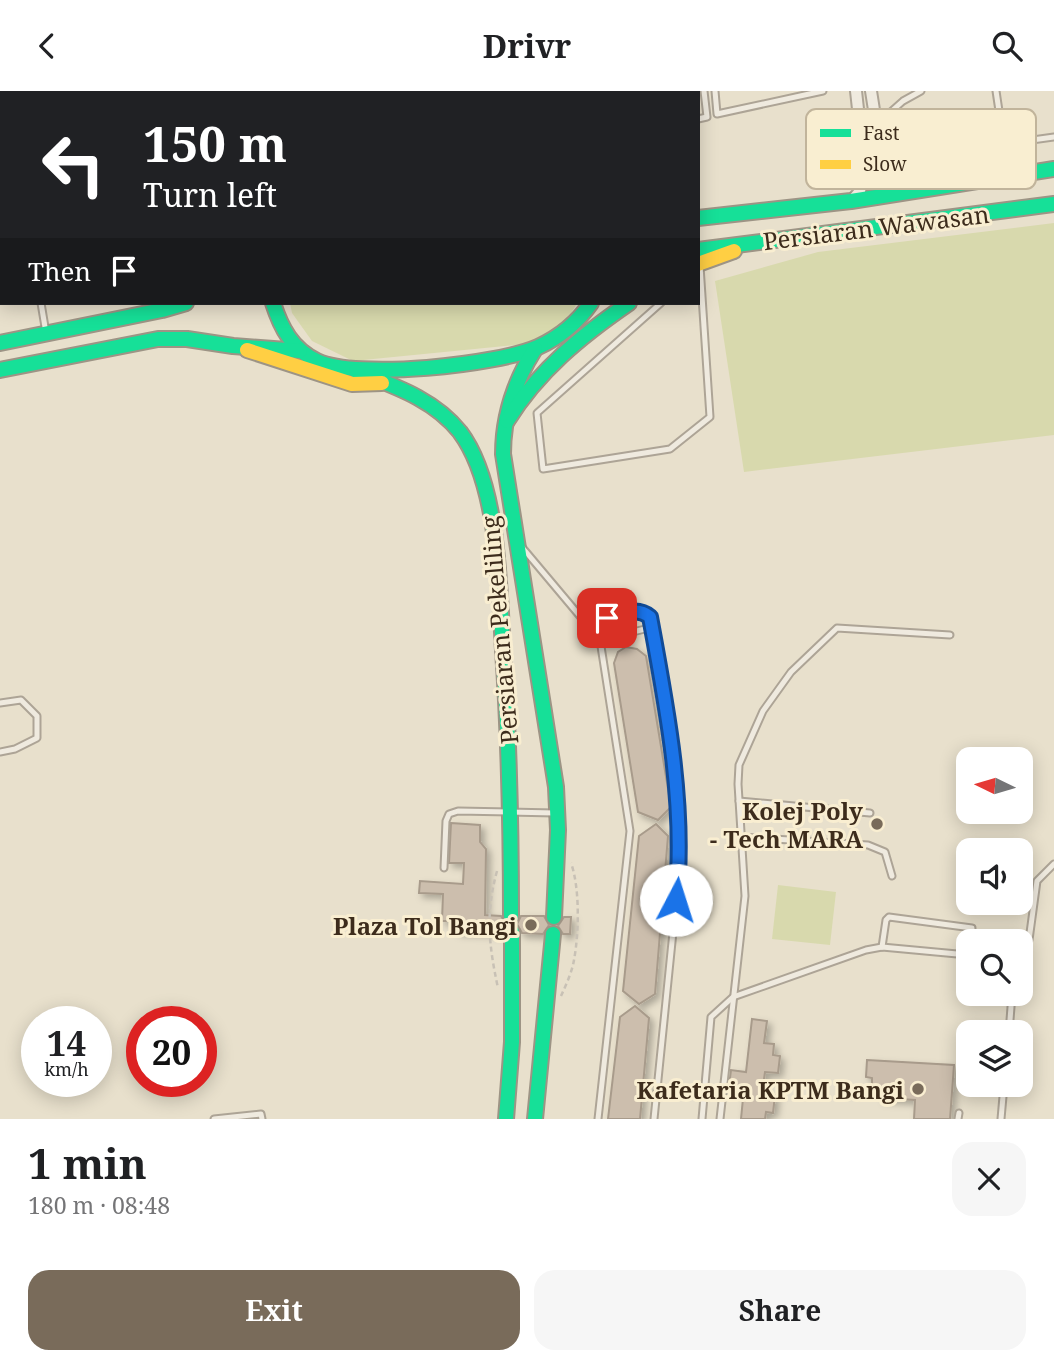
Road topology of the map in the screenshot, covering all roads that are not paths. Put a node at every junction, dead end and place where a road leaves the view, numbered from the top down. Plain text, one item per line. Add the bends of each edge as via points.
1 (704, 91) edge
2 (715, 91) edge
3 (823, 91) edge
4 (856, 91) edge
5 (921, 91) edge
6 (996, 91) edge
7 (858, 109) edge
8 (894, 109) edge
9 (999, 109) edge
10 (718, 114) junction
11 (707, 117) junction
12 (700, 119) edge
13 (1054, 137) edge
14 (1036, 140) edge
15 (1054, 169) edge
16 (1036, 172) edge
17 (861, 189) edge
18 (902, 189) edge
19 (932, 189) edge
20 (908, 193) junction
21 (851, 201) junction
22 (1054, 204) edge
23 (700, 218) edge
24 (700, 259) edge
25 (700, 282) edge
26 (700, 292) edge
27 (41, 305) edge
28 (149, 305) edge
29 (178, 305) edge
30 (274, 305) edge
31 (590, 305) edge
32 (601, 305) edge
33 (626, 305) edge
34 (659, 305) edge
35 (133, 316) junction
36 (579, 320) junction
37 (46, 333) junction
38 (0, 343) edge
39 (233, 346) junction
40 (535, 349) junction
41 (300, 352) junction
42 (0, 370) edge
43 (356, 371) junction
44 (383, 383) junction
45 (503, 428) junction
46 (516, 541) junction
47 (607, 618) dead end
48 (653, 631) junction
49 (950, 635) dead end
50 (600, 640) junction
51 (0, 703) edge
52 (0, 752) edge
53 (739, 801) junction
54 (511, 812) junction
55 (557, 813) junction
56 (870, 813) dead end
57 (742, 837) junction
58 (1054, 864) edge
59 (444, 868) dead end
60 (892, 876) dead end
61 (512, 916) dead end
62 (554, 917) dead end
63 (972, 929) edge
64 (1030, 929) edge
65 (512, 932) dead end
66 (553, 934) dead end
67 (882, 947) junction
68 (956, 954) edge
69 (733, 997) junction
70 (1003, 1097) edge
71 (214, 1119) edge
72 (262, 1119) edge
73 (506, 1119) edge
74 (535, 1119) edge
75 (598, 1119) edge
76 (654, 1119) edge
77 (702, 1119) edge
78 (720, 1119) edge
79 (1001, 1119) edge

1 - 11 lane
2 - 10 lane
3 - 10 lane
4 - 7 street
5 - 8 lane
6 - 9 lane
10 - 11 lane
11 - 12 lane
13 - 14 lane
15 - 16 main road, Persiaran Wawasan
17 - 21 street
18 - 20 street
19 - 20 main road, Persiaran Wawasan
20 - 21 main road, Persiaran Wawasan
21 - 23 main road, Persiaran Wawasan
22 - 24 main road, Persiaran Wawasan via 755,242
25 - 26 lane
26 - 34 lane via 710,417 670,449 543,469 537,413
27 - 37 lane
28 - 35 main road
29 - 35 main road
30 - 41 main road via 288,338
31 - 36 main road
32 - 36 main road
33 - 45 main road via 556,357
35 - 37 main road
36 - 40 main road
37 - 38 main road
39 - 41 main road
39 - 42 main road via 187,338 158,339
39 - 44 main road via 352,384
40 - 43 main road via 516,355
40 - 45 main road, Persiaran Pekeliling via 511,392
41 - 43 main road via 330,366
43 - 44 main road, Persiaran Pekeliling
44 - 54 main road, Persiaran Pekeliling via 439,408 464,437 482,475 499,580
45 - 46 main road, Persiaran Pekeliling
46 - 50 lane
46 - 55 main road, Persiaran Pekeliling
47 - 48 lane via 642,611 650,617
48 - 50 lane
48 - 76 lane via 680,828
49 - 53 lane via 836,628 791,672 763,711 739,765
50 - 75 lane via 630,831
51 - 52 lane via 21,699 37,716 37,738
53 - 56 lane
53 - 57 lane
54 - 55 lane
54 - 59 lane via 449,814
54 - 61 main road, Persiaran Pekeliling
55 - 62 main road, Persiaran Pekeliling
57 - 60 lane via 868,845 885,852
57 - 69 lane via 745,896
58 - 64 lane via 1037,881
63 - 67 lane via 890,917
65 - 73 main road via 512,1042
66 - 74 main road
67 - 68 lane
67 - 69 lane
69 - 77 lane via 711,1017
69 - 78 lane
70 - 79 lane
71 - 72 lane via 261,1114

